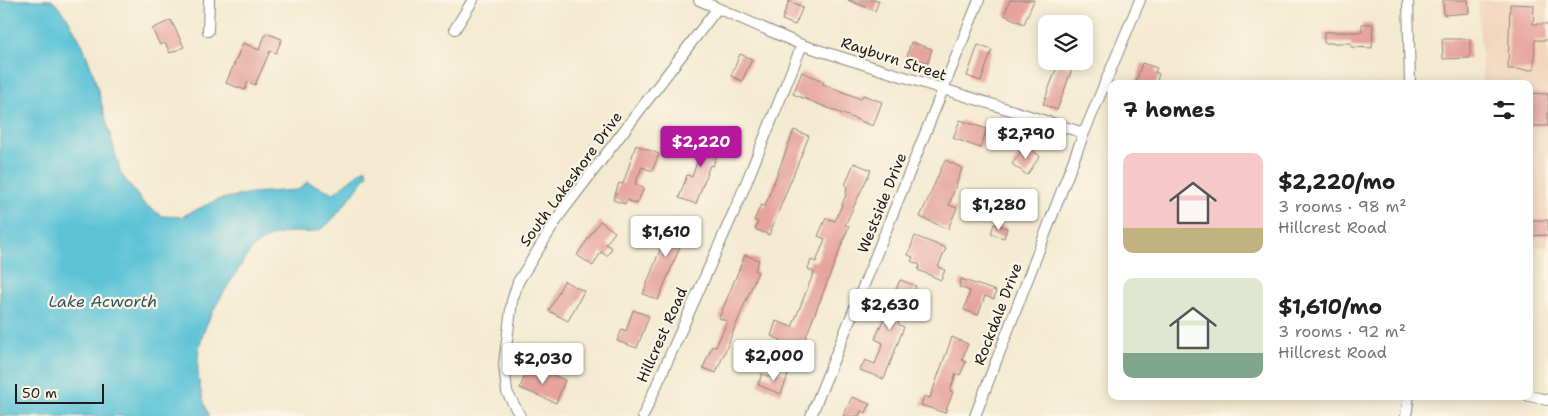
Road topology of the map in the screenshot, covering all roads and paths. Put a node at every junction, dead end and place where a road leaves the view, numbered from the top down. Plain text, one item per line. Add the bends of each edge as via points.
1 (208, 0) edge
2 (473, 0) edge
3 (699, 0) edge
4 (980, 0) edge
5 (1140, 0) edge
6 (1408, 0) edge
7 (717, 9) junction
8 (455, 30) dead end
9 (208, 31) dead end
10 (802, 46) junction
11 (1410, 80) edge
12 (944, 91) junction
13 (1084, 133) junction
14 (1533, 397) edge
15 (1408, 400) edge
16 (1548, 400) edge
17 (520, 416) edge
18 (643, 416) edge
19 (811, 416) edge
20 (975, 416) edge
21 (1406, 416) edge

1 - 9 street
2 - 8 street
3 - 7 street, Rayburn Street
4 - 12 street, Westside Drive
5 - 13 street, Rockdale Drive
6 - 11 street
7 - 10 street, Rayburn Street
7 - 17 street, South Lakeshore Drive via 561,212 518,282 512,301 504,364 506,392
10 - 12 street, Rayburn Street
10 - 18 street, Hillcrest Road via 740,198
12 - 13 street, Rayburn Street
12 - 19 street, Westside Drive
13 - 20 street, Rockdale Drive
14 - 16 street
15 - 21 street

